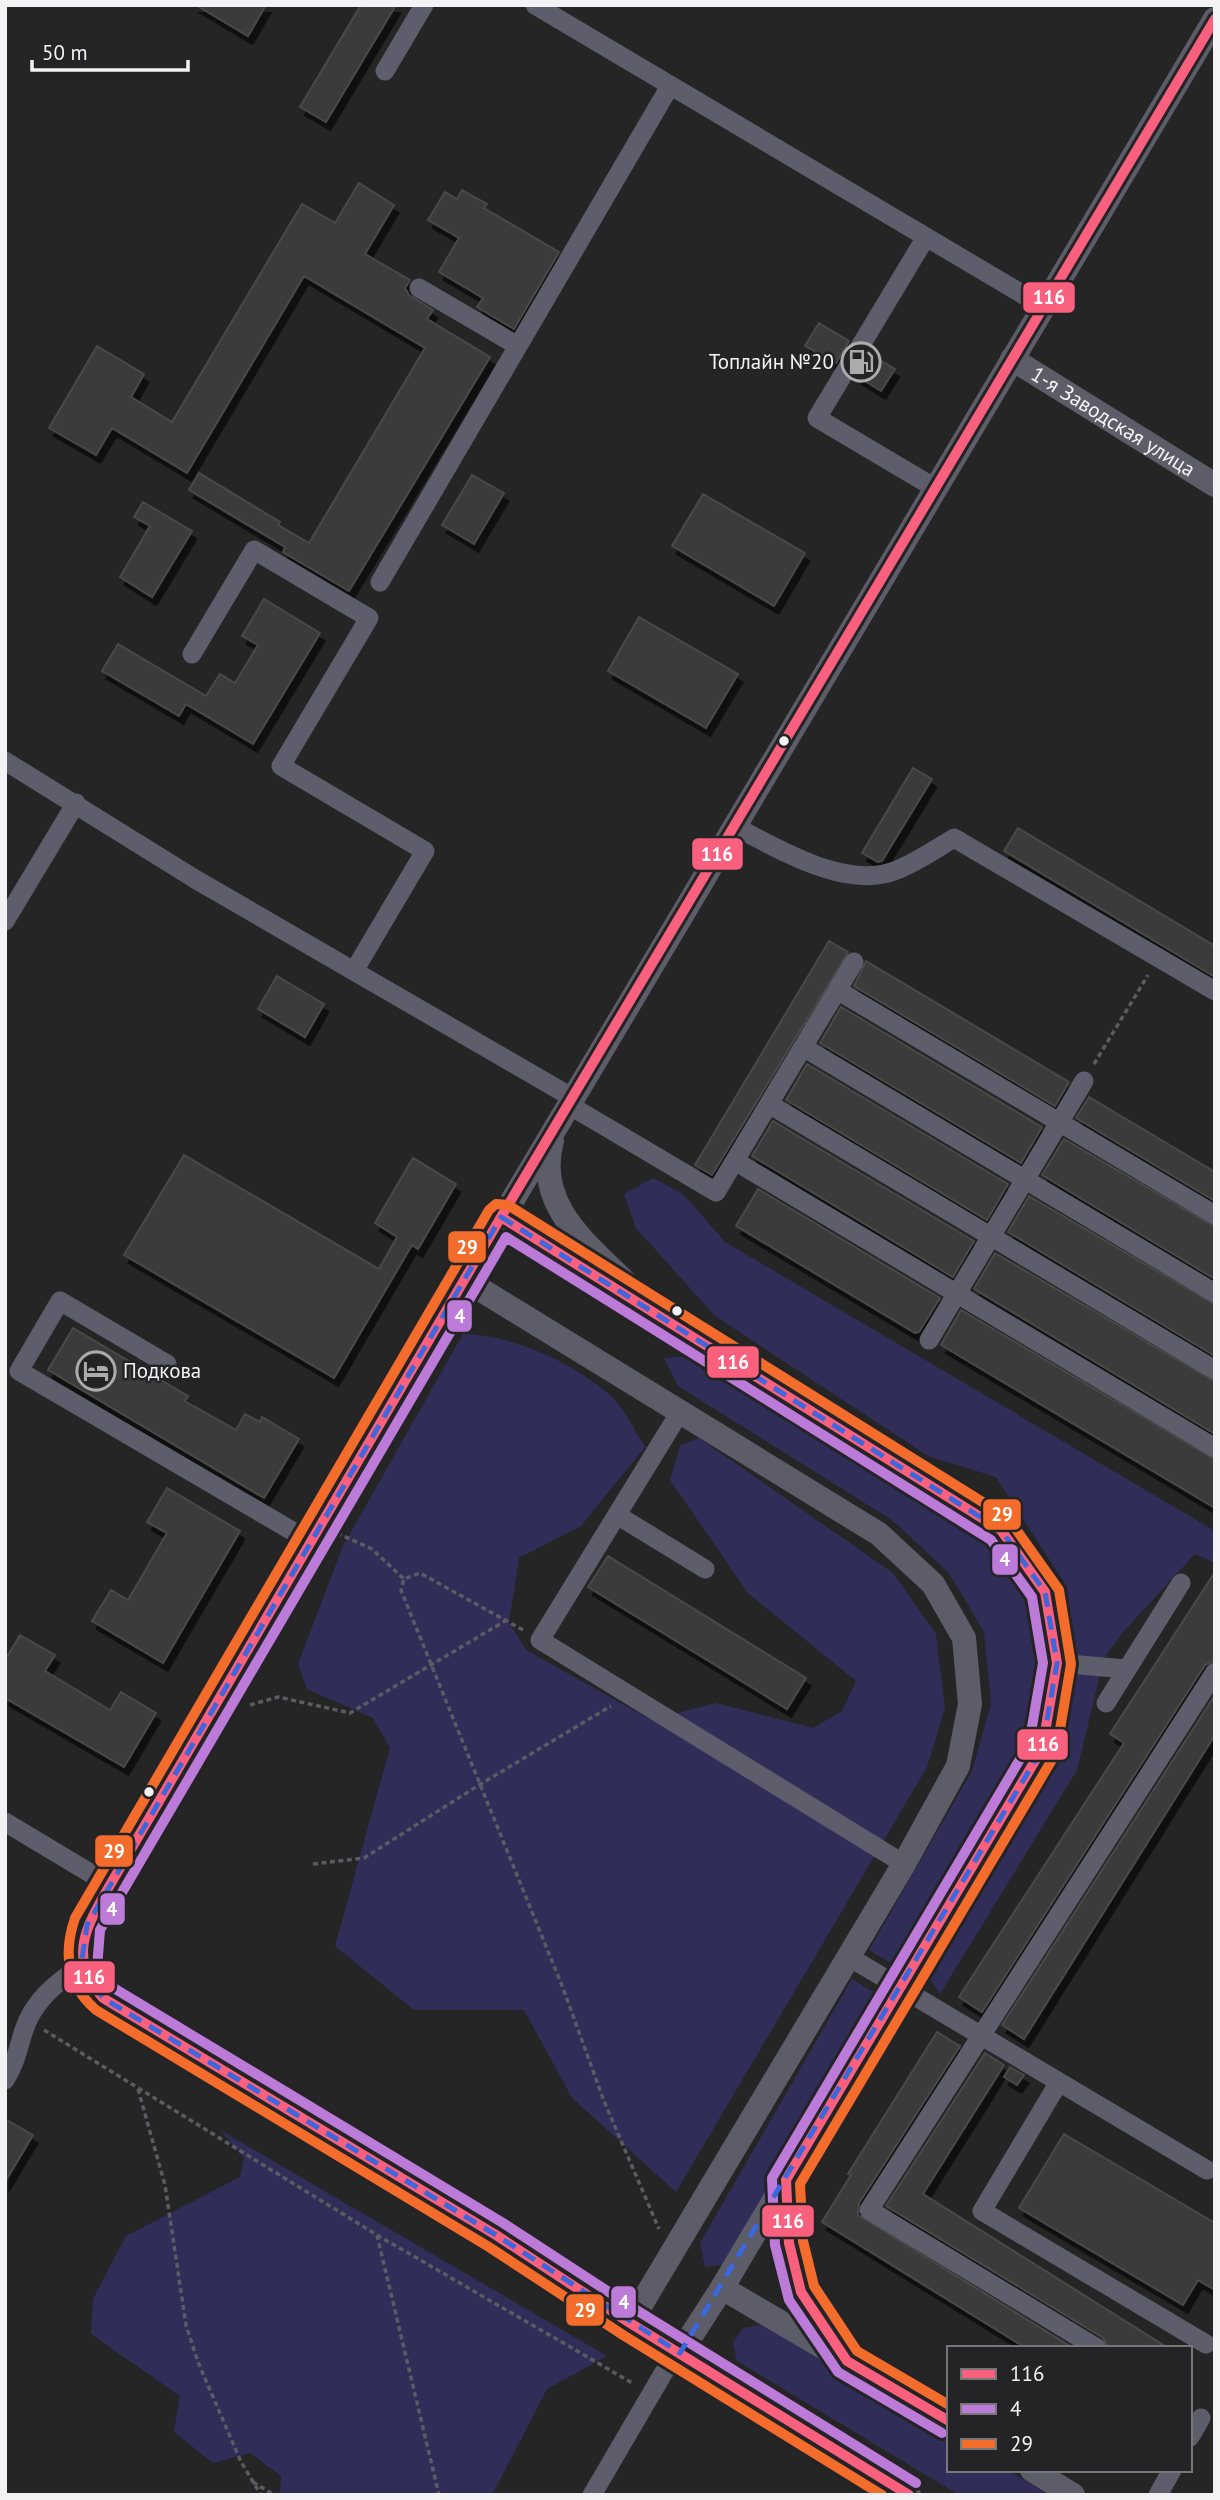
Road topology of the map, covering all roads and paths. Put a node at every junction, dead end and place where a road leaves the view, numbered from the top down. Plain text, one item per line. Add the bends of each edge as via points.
1 (424, 5) edge
2 (535, 5) edge
3 (1215, 19) edge
4 (385, 71) dead end
5 (670, 86) junction
6 (926, 237) junction
7 (419, 288) dead end
8 (1044, 307) junction
9 (518, 346) junction
10 (1012, 359) junction
11 (1215, 485) edge
12 (935, 488) junction
13 (380, 582) dead end
14 (192, 654) dead end
15 (5, 761) edge
16 (76, 803) junction
17 (734, 826) junction
18 (5, 921) edge
19 (1158, 958) junction
20 (854, 962) dead end
21 (354, 971) junction
22 (837, 990) junction
23 (1215, 991) edge
24 (803, 1047) junction
25 (1084, 1081) joint
26 (769, 1104) junction
27 (567, 1108) junction
28 (1059, 1123) junction
29 (735, 1161) junction
30 (1025, 1179) junction
31 (1215, 1215) edge
32 (501, 1217) junction
33 (991, 1236) junction
34 (465, 1280) junction
35 (1215, 1293) edge
36 (957, 1294) junction
37 (658, 1315) junction
38 (929, 1340) dead end
39 (167, 1364) dead end
40 (1215, 1370) edge
41 (680, 1412) junction
42 (1215, 1448) edge
43 (617, 1515) junction
44 (316, 1533) junction
45 (705, 1569) dead end
46 (404, 1579) junction
47 (1181, 1583) dead end
48 (505, 1621) junction
49 (540, 1640) junction
50 (1056, 1663) junction
51 (431, 1665) junction
52 (1126, 1670) junction
53 (1215, 1672) edge
54 (630, 1695) junction
55 (1106, 1703) dead end
56 (250, 1705) dead end
57 (478, 1785) junction
58 (5, 1822) edge
59 (313, 1864) dead end
60 (904, 1864) junction
61 (110, 1885) junction
62 (849, 1957) junction
63 (81, 1966) junction
64 (900, 1987) junction
65 (35, 2005) junction
66 (979, 2034) junction
67 (5, 2080) edge
68 (1059, 2082) junction
69 (138, 2089) junction
70 (1208, 2170) dead end
71 (786, 2180) junction
72 (377, 2235) junction
73 (674, 2249) junction
74 (722, 2287) junction
75 (630, 2323) junction
76 (1206, 2344) dead end
77 (1094, 2346) edge
78 (680, 2353) junction
79 (847, 2361) junction
80 (652, 2394) junction
81 (1201, 2418) dead end
82 (947, 2420) edge
83 (1192, 2434) edge
84 (1035, 2472) edge
85 (1171, 2472) edge
86 (251, 2480) junction
87 (261, 2495) edge
88 (274, 2495) edge
89 (439, 2495) edge
90 (592, 2495) edge
91 (909, 2495) edge
92 (1073, 2495) edge
93 (1158, 2495) edge

1 - 4 street
2 - 5 street
3 - 8 main road
5 - 6 street
5 - 9 street
6 - 8 street
6 - 12 street via 817,418
7 - 9 street
8 - 10 main road
9 - 13 street
10 - 11 main road, 1-я Заводская улица
10 - 12 main road
12 - 17 main road
14 - 21 street via 254,550 369,618 281,766 425,851
15 - 16 street
16 - 18 street
16 - 21 street
17 - 19 street via 803,862 853,875 895,871 954,838
17 - 27 main road
19 - 23 street
19 - 25 path
20 - 22 street
21 - 27 street
22 - 24 street
22 - 28 street
24 - 26 street
24 - 30 street
25 - 28 street
26 - 29 street
26 - 33 street
27 - 29 street via 716,1192
27 - 32 main road
27 - 37 main road via 547,1161 552,1196 573,1227
28 - 30 street
28 - 31 street
29 - 36 street
30 - 33 street
30 - 35 street
32 - 34 main road
32 - 37 main road
33 - 36 street
33 - 40 street
34 - 41 main road
34 - 44 street
36 - 38 street
36 - 42 street
37 - 50 main road via 1001,1530 1045,1591
39 - 44 street via 60,1301 19,1371
41 - 43 street
41 - 60 main road via 878,1534 933,1584 964,1638 970,1704 958,1766
43 - 45 street
43 - 49 street
44 - 46 path via 372,1549
44 - 61 street
46 - 48 path via 420,1573
46 - 51 path via 401,1590
47 - 52 street
48 - 49 path
48 - 51 path
49 - 54 street
50 - 52 street
50 - 64 main road via 1042,1749
51 - 56 path via 350,1713 278,1697
51 - 57 path
52 - 55 street
53 - 66 street
54 - 57 path
54 - 60 street
57 - 59 path via 364,1858
57 - 73 path via 653,2221
58 - 61 street
60 - 62 main road
61 - 63 street via 87,1925
62 - 64 street
62 - 73 main road
63 - 65 street
63 - 75 street via 89,1986 103,1998 486,2229
64 - 66 street
64 - 71 main road
65 - 67 street via 18,2059
65 - 69 path via 44,2032
66 - 68 street
66 - 77 street via 869,2210
68 - 70 street
68 - 76 street via 982,2211
69 - 72 path
69 - 86 path via 165,2186 186,2325
71 - 74 main road
71 - 79 main road via 789,2243 801,2292
72 - 80 path
72 - 89 path
73 - 75 main road
74 - 78 main road
74 - 79 main road
75 - 78 main road
78 - 80 street
78 - 91 main road
79 - 82 main road
80 - 90 street
81 - 83 street
84 - 92 main road
85 - 93 street
86 - 87 path
86 - 88 path

